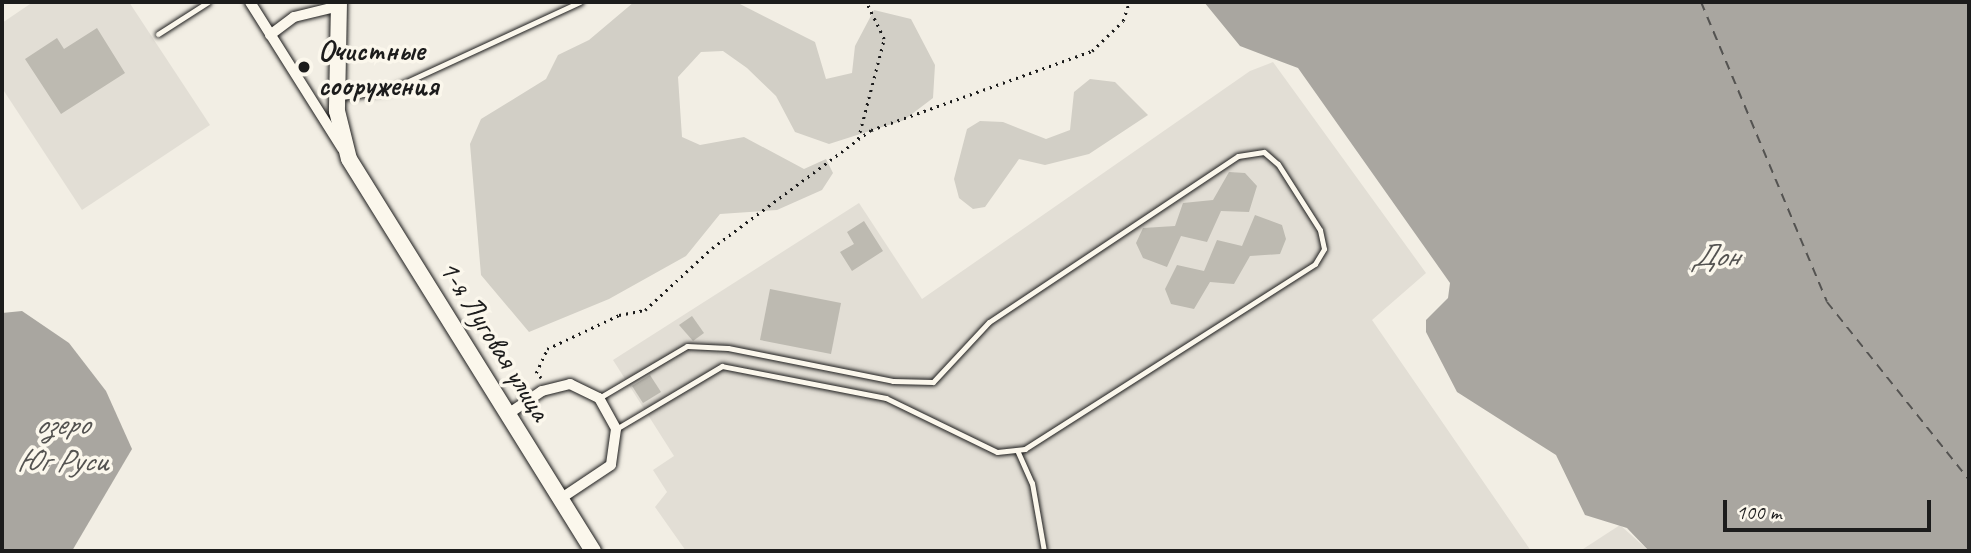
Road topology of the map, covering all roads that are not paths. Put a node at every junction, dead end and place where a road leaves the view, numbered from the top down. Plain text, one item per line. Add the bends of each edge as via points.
1 (208, 2) edge
2 (250, 2) edge
3 (580, 2) edge
4 (339, 4) edge
5 (158, 34) dead end
6 (271, 35) junction
7 (337, 96) junction
8 (349, 159) junction
9 (599, 398) junction
10 (508, 414) junction
11 (616, 429) junction
12 (1017, 450) junction
13 (560, 499) junction
14 (593, 551) edge
15 (1044, 551) edge

1 - 5 lane
2 - 6 street, 1-я Луговая улица
3 - 7 lane via 387,91
4 - 6 street via 294,17
4 - 7 main road, 1-я Луговая улица
6 - 8 street, 1-я Луговая улица
7 - 8 main road, 1-я Луговая улица
8 - 10 main road, 1-я Луговая улица
9 - 10 street via 570,384 550,389
9 - 11 street
9 - 12 lane via 687,346 933,382 989,322 1238,156 1264,152 1320,230 1324,249 1315,264
10 - 13 main road, 1-я Луговая улица
11 - 12 lane via 722,366 886,398 997,452
11 - 13 street via 611,465
12 - 15 lane via 1032,483
13 - 14 main road, 1-я Луговая улица

